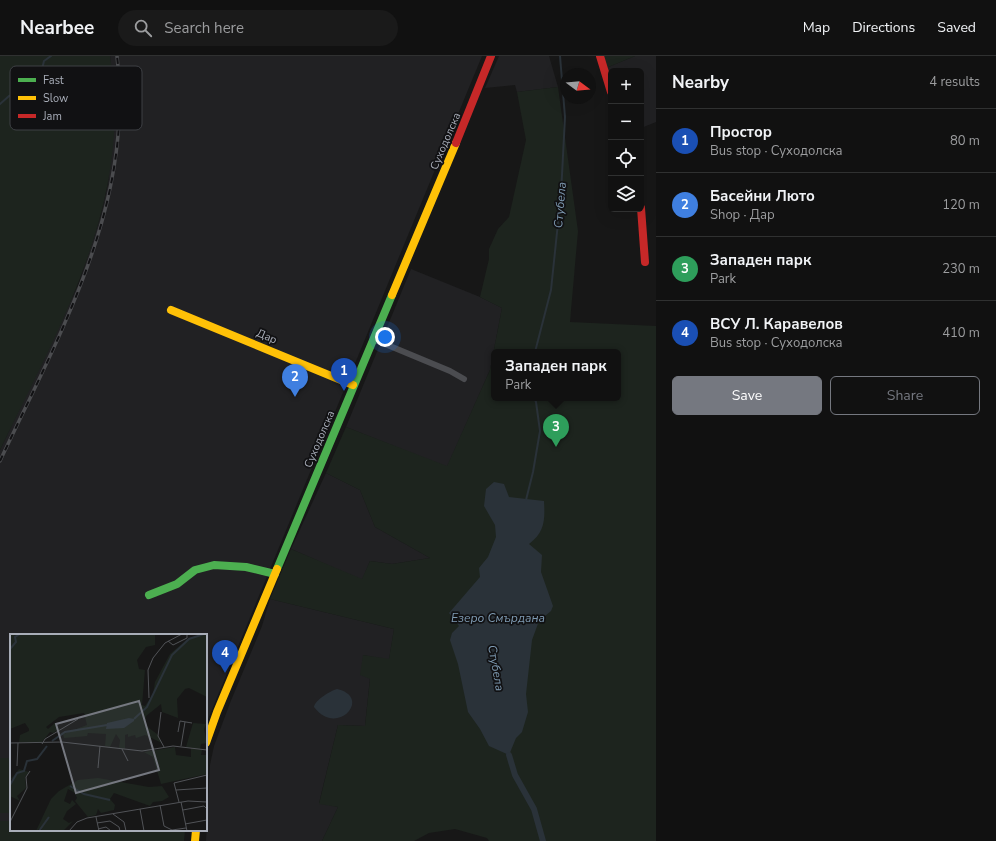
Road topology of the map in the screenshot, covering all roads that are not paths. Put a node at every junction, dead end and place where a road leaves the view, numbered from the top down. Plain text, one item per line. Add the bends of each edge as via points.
1 (491, 56) edge
2 (600, 56) edge
3 (608, 82) edge
4 (641, 212) edge
5 (645, 262) dead end
6 (171, 310) dead end
7 (373, 339) junction
8 (464, 379) dead end
9 (354, 384) junction
10 (275, 574) junction
11 (149, 595) dead end
12 (207, 741) edge
13 (196, 831) edge
14 (195, 841) edge

1 - 7 street, Суходолска
2 - 3 street
4 - 5 street
6 - 9 street, Дар
7 - 8 street
7 - 9 street, Суходолска
9 - 10 street, Суходолска
10 - 11 street via 245,566 197,569 176,585
10 - 12 street, Суходолска
13 - 14 street

